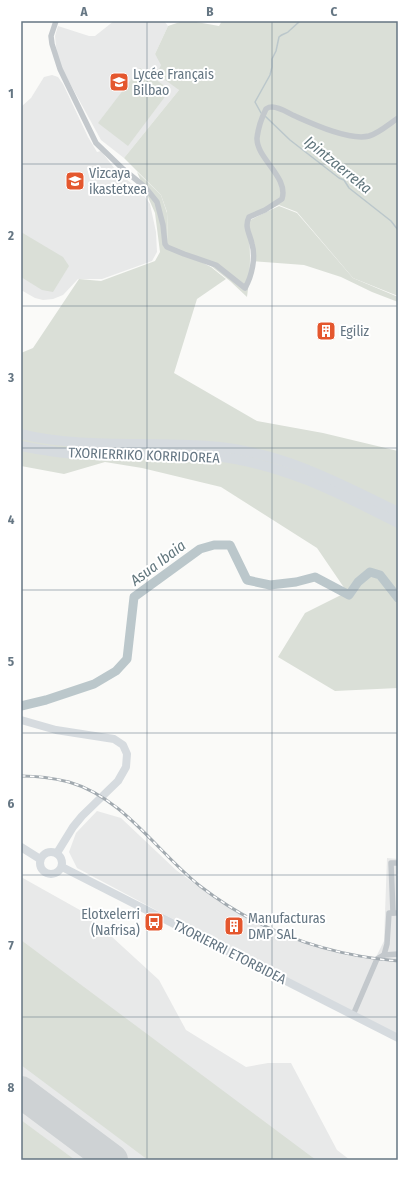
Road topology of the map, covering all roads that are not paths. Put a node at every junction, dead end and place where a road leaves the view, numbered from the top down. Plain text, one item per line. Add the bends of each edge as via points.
1 (56, 21) edge
2 (398, 118) edge
3 (21, 434) edge
4 (21, 446) edge
5 (398, 512) edge
6 (398, 523) edge
7 (24, 721) edge
8 (21, 847) edge
9 (58, 853) junction
10 (40, 859) junction
11 (398, 863) edge
12 (62, 867) junction
13 (396, 913) edge
14 (398, 954) edge
15 (384, 955) junction
16 (353, 1015) junction
17 (398, 1038) edge

1 - 2 street via 51,36 60,70 96,143 157,202 167,247 216,265 245,288 252,268 253,245 247,230 248,217 282,199 284,192 257,139 266,109 279,108 322,128 356,136 369,136
3 - 5 highway, TXORIERRIKO KORRIDOREA via 66,442 190,444 252,452 312,470
4 - 6 highway, TXORIERRIKO KORRIDOREA via 83,455 192,454 248,462 307,479
7 - 9 street via 56,730 108,737 125,748 126,767 118,780 73,827
8 - 10 street
9 - 10 street via 47,852
9 - 12 street via 63,861
10 - 12 street via 41,867 49,874 57,873
11 - 13 street via 391,863
12 - 16 street, TXORIERRI ETORBIDEA
13 - 15 street via 389,913
14 - 15 street
15 - 16 street via 377,959
16 - 17 street, TXORIERRI ETORBIDEA

